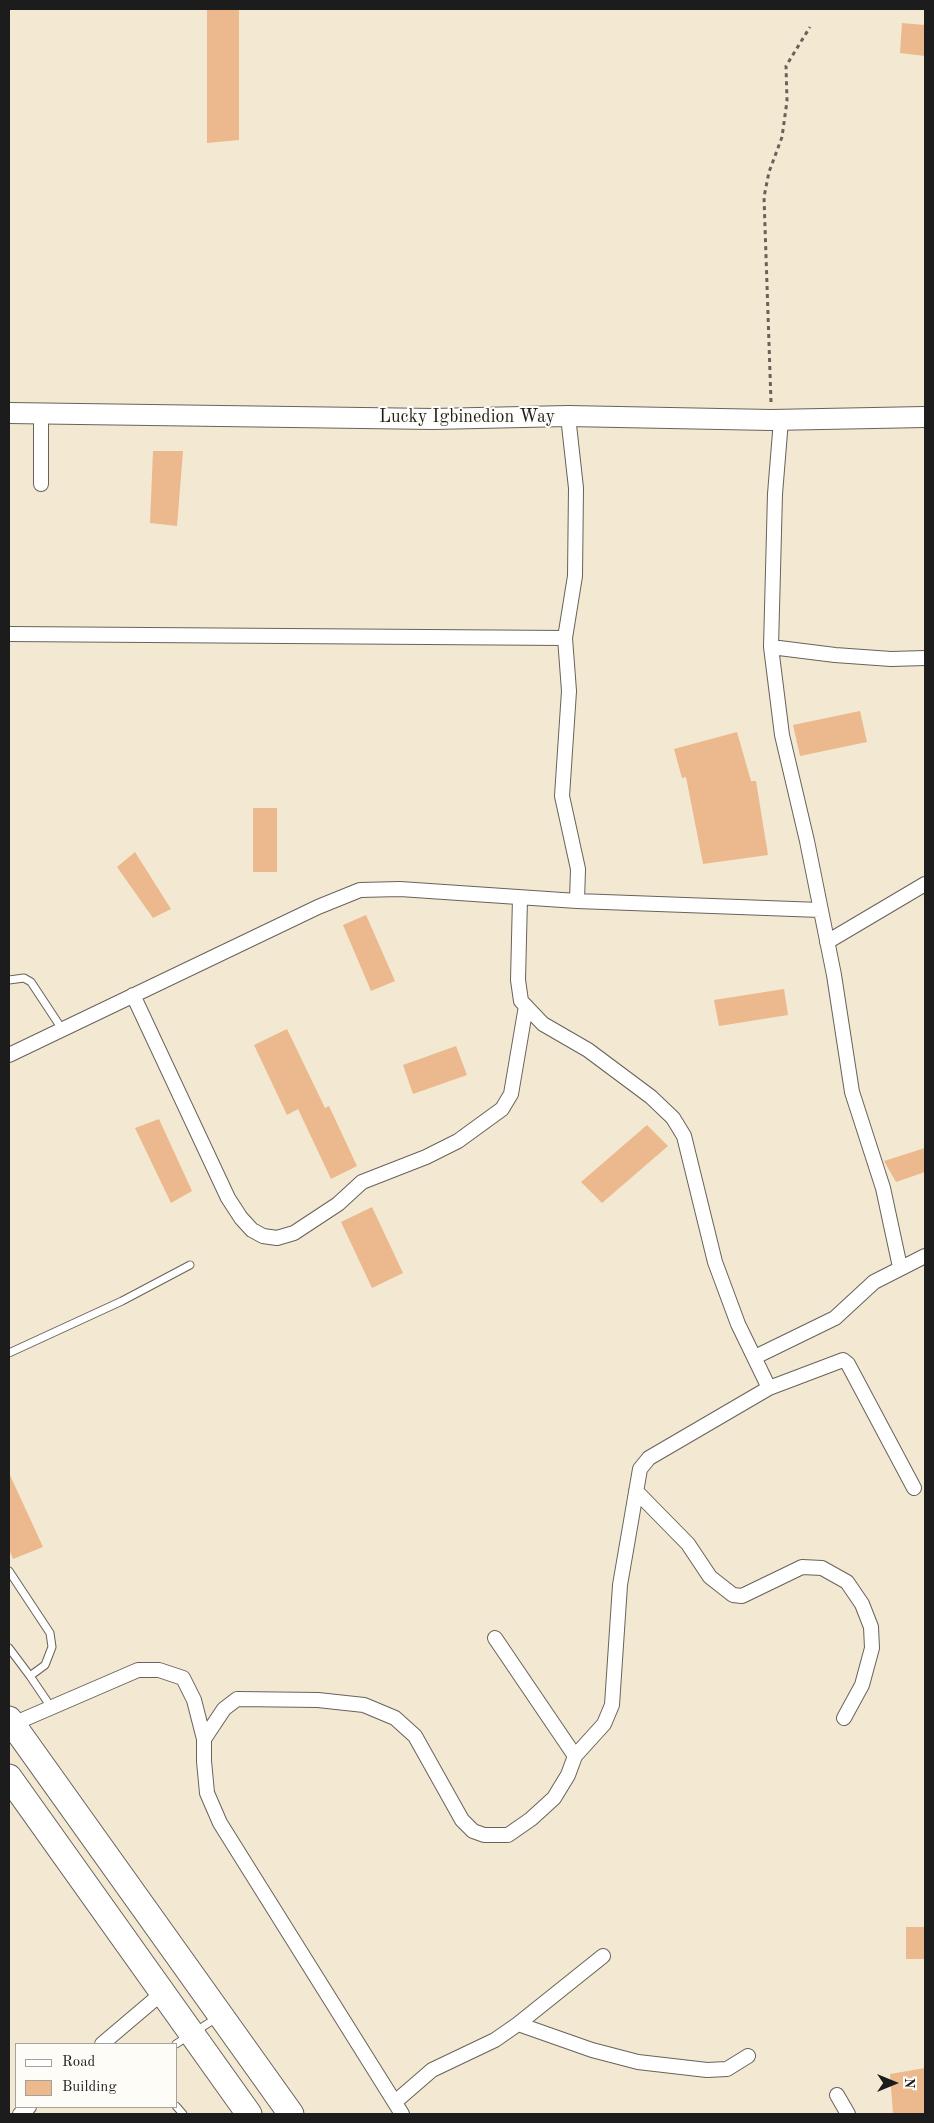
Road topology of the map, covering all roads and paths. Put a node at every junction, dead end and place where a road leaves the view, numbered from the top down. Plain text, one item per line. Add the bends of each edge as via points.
1 (810, 27) dead end
2 (9, 413) edge
3 (41, 413) junction
4 (568, 416) junction
5 (925, 418) edge
6 (776, 420) junction
7 (41, 484) dead end
8 (9, 634) edge
9 (565, 638) junction
10 (771, 647) junction
11 (925, 658) edge
12 (925, 884) edge
13 (520, 898) junction
14 (578, 901) junction
15 (820, 910) junction
16 (827, 942) junction
17 (9, 980) edge
18 (133, 996) junction
19 (526, 1006) junction
20 (62, 1030) junction
21 (9, 1055) edge
22 (925, 1256) edge
23 (190, 1265) dead end
24 (900, 1267) junction
25 (9, 1353) edge
26 (755, 1357) junction
27 (769, 1388) junction
28 (914, 1488) dead end
29 (636, 1491) junction
30 (9, 1571) edge
31 (496, 1638) dead end
32 (9, 1648) edge
33 (30, 1676) junction
34 (51, 1707) junction
35 (844, 1718) dead end
36 (11, 1722) edge
37 (204, 1739) junction
38 (575, 1756) junction
39 (9, 1777) edge
40 (603, 1956) dead end
41 (161, 1994) junction
42 (221, 2015) junction
43 (518, 2024) junction
44 (183, 2039) edge
45 (103, 2043) edge
46 (748, 2056) dead end
47 (837, 2095) dead end
48 (394, 2102) junction
49 (249, 2114) edge
50 (291, 2114) edge
51 (402, 2114) edge
52 (848, 2114) edge

1 - 6 path via 786,66 787,101 782,137 764,197
2 - 3 street, Lucky Igbinedion Way
3 - 4 street, Lucky Igbinedion Way via 433,419
3 - 7 street
4 - 6 street, Lucky Igbinedion Way
4 - 9 street via 576,488 575,576
5 - 6 street, Lucky Igbinedion Way
6 - 10 street
8 - 9 street
9 - 14 street via 568,691 562,796 578,869
10 - 11 street via 835,655
10 - 15 street via 782,736
12 - 16 street
13 - 14 street
13 - 18 street via 400,889 360,890
13 - 19 street via 518,980 521,1001
14 - 15 street
15 - 16 street
16 - 24 street via 852,1092 882,1188
17 - 20 lane via 24,978 31,982
18 - 19 street via 228,1198 252,1230 277,1238 302,1228 338,1204 362,1182 458,1141 502,1109 511,1094
18 - 20 street
19 - 26 street via 543,1024 588,1050 651,1097 673,1118 684,1136 715,1262 738,1324
20 - 21 street
22 - 24 street
23 - 25 lane via 122,1301
24 - 26 street via 874,1282 835,1318
26 - 27 street
27 - 28 street via 843,1360
27 - 29 street via 649,1458 640,1469
29 - 35 street via 688,1544 710,1576 733,1596 742,1596 802,1567 822,1568 847,1582 862,1604 871,1627 872,1648 862,1685
29 - 38 street via 620,1585 612,1705 604,1724
30 - 33 lane via 50,1633 52,1646 45,1665
31 - 38 street
32 - 33 lane
33 - 34 lane
34 - 36 street
34 - 37 street via 138,1670 159,1670 184,1678 194,1700
36 - 42 highway
37 - 38 street via 224,1709 237,1699 318,1700 364,1705 395,1718 415,1736 462,1820 473,1831 484,1835 508,1835 532,1819 554,1798
37 - 48 street via 207,1793 220,1823
39 - 41 highway
40 - 43 street
41 - 44 highway
41 - 45 street
42 - 44 lane
42 - 50 highway
43 - 46 street via 638,2062 707,2070 727,2069
43 - 48 street via 495,2040 432,2070
44 - 49 highway
47 - 52 street
48 - 51 street

